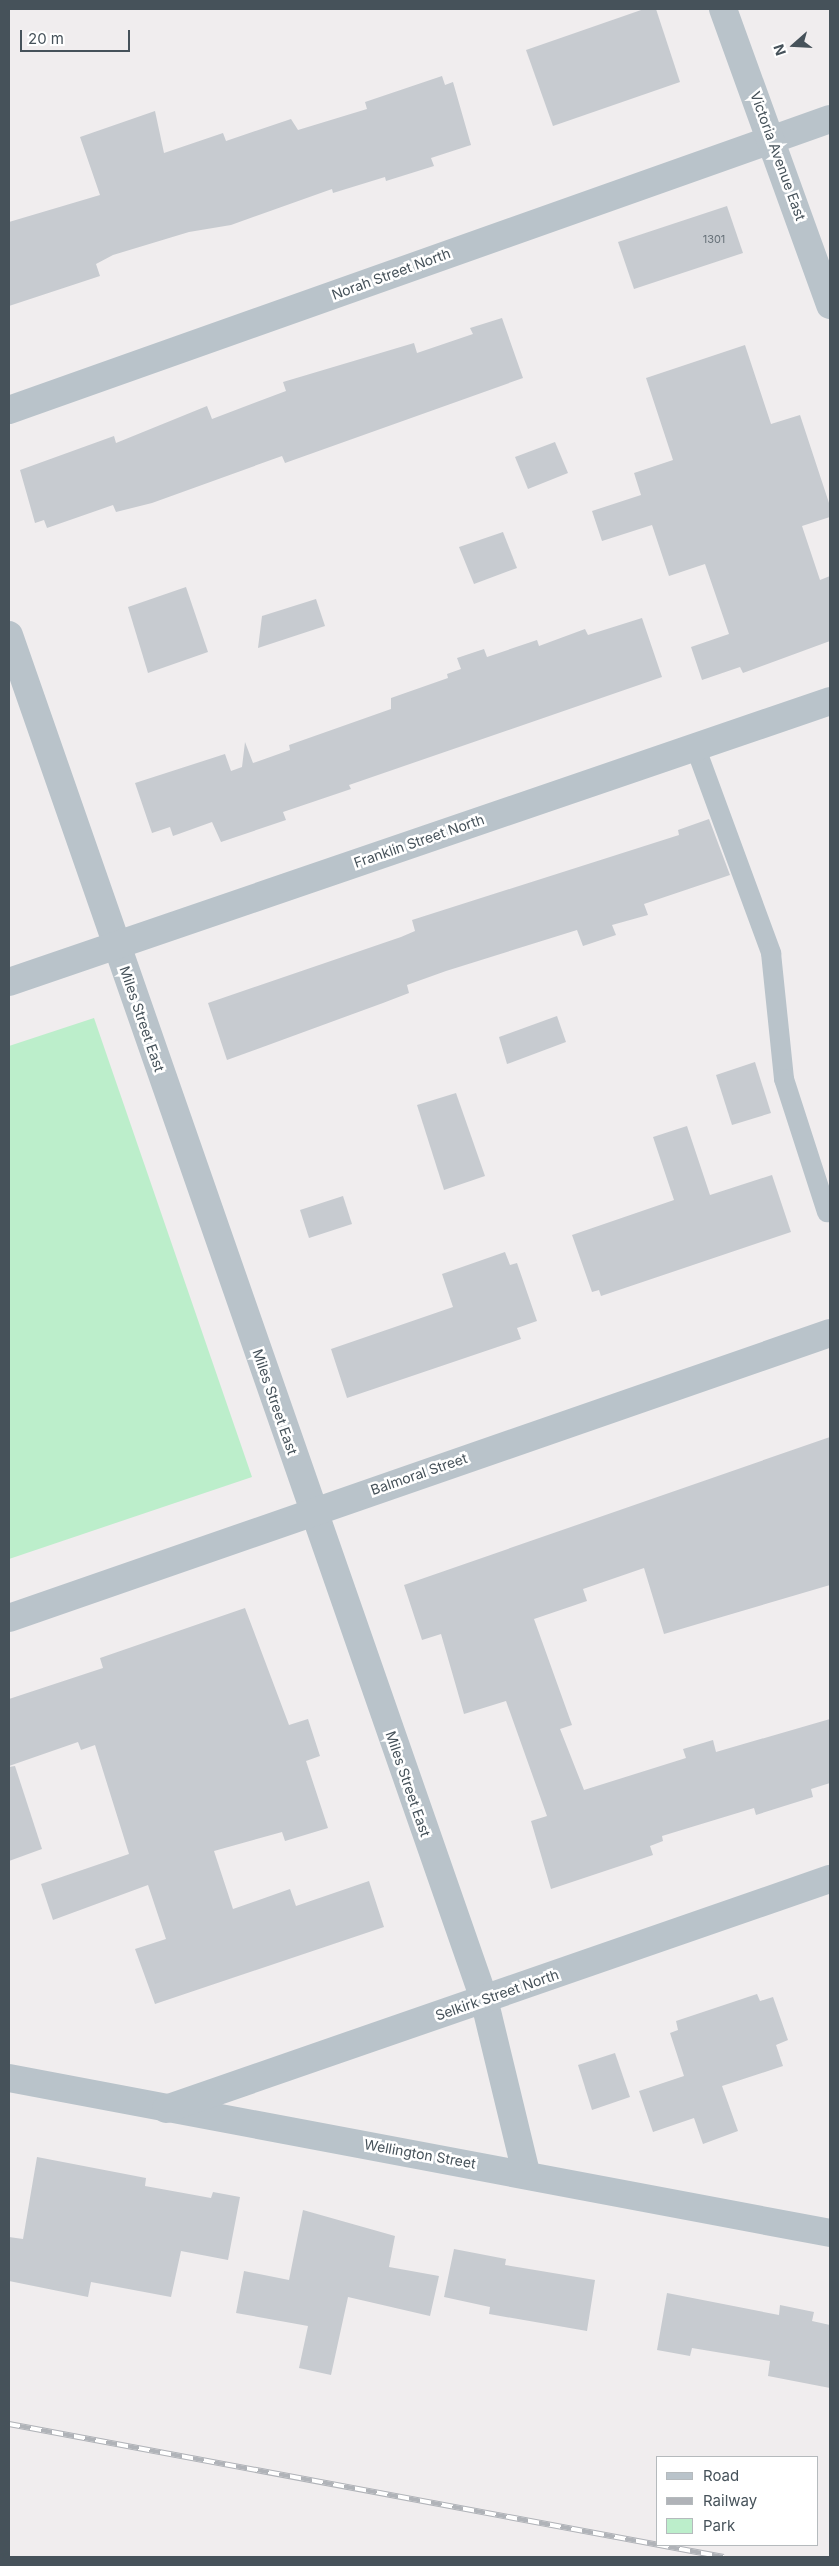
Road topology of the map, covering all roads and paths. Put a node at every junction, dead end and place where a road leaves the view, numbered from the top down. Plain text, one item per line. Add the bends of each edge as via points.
1 (724, 9) edge
2 (830, 118) edge
3 (773, 139) junction
4 (830, 305) edge
5 (9, 410) edge
6 (9, 635) edge
7 (18, 688) edge
8 (830, 701) edge
9 (695, 746) junction
10 (116, 945) junction
11 (9, 982) edge
12 (826, 1212) dead end
13 (830, 1333) edge
14 (312, 1510) junction
15 (9, 1618) edge
16 (830, 1879) edge
17 (484, 2000) junction
18 (9, 2078) edge
19 (164, 2110) junction
20 (526, 2172) junction
21 (830, 2232) edge

1 - 3 street, Victoria Avenue East
2 - 3 street, Norah Street North
3 - 4 street, Victoria Avenue East
3 - 5 street, Norah Street North
6 - 7 street, Miles Street East
7 - 10 street, Miles Street East
8 - 9 street, Franklin Street North
9 - 10 street, Franklin Street North
9 - 12 lane via 771,953 784,1079
10 - 11 street, Franklin Street North
10 - 14 street, Miles Street East
13 - 14 street, Balmoral Street
14 - 15 street, Balmoral Street
14 - 17 street, Miles Street East
16 - 17 street, Selkirk Street North
17 - 19 street, Selkirk Street North
17 - 20 street, Miles Street East
18 - 19 street, Wellington Street
19 - 20 street, Wellington Street
20 - 21 street, Wellington Street

